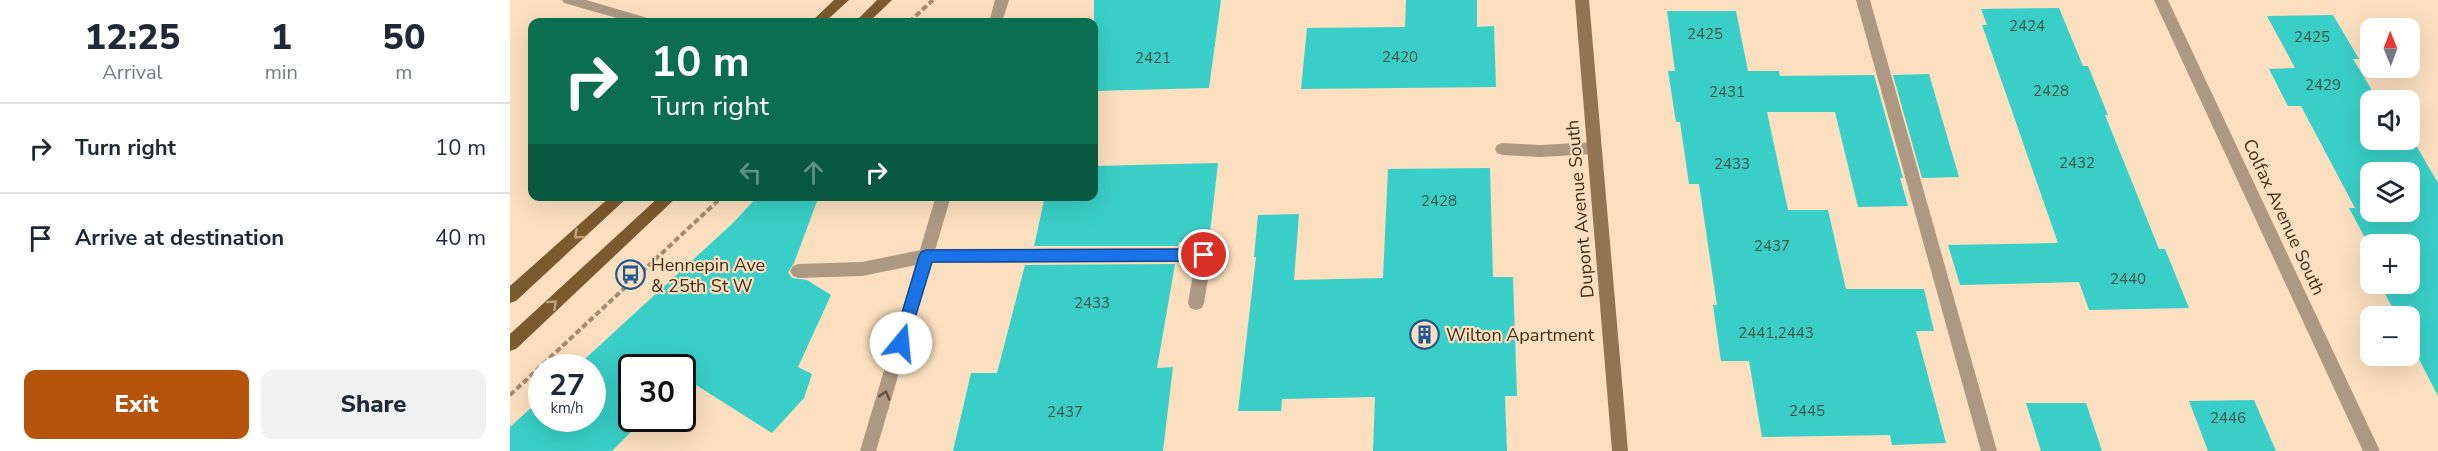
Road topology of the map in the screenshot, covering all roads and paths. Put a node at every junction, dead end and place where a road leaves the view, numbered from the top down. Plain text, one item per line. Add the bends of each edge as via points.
1 (569, 0) edge
2 (842, 0) edge
3 (885, 0) edge
4 (933, 0) edge
5 (1002, 0) edge
6 (1582, 0) edge
7 (1863, 0) edge
8 (2161, 0) edge
9 (632, 18) edge
10 (822, 18) edge
11 (865, 18) edge
12 (913, 18) edge
13 (997, 18) edge
14 (1594, 148) junction
15 (1502, 149) dead end
16 (616, 201) edge
17 (666, 201) edge
18 (718, 201) edge
19 (942, 201) edge
20 (926, 256) junction
21 (798, 271) dead end
22 (510, 296) edge
23 (1196, 303) dead end
24 (510, 344) edge
25 (510, 395) edge
26 (868, 451) edge
27 (1620, 451) edge
28 (1989, 451) edge
29 (2372, 451) edge

1 - 9 street
2 - 10 main road
3 - 11 main road
4 - 12 path
5 - 13 street
6 - 14 street, Dupont Avenue South
7 - 28 street
8 - 29 street, Colfax Avenue South
14 - 15 street
14 - 27 street, Dupont Avenue South
16 -> 22 main road
24 -> 17 main road
18 - 25 path
19 - 20 street
20 - 21 street via 862,269
20 - 23 street via 1204,255
26 -> 20 street

